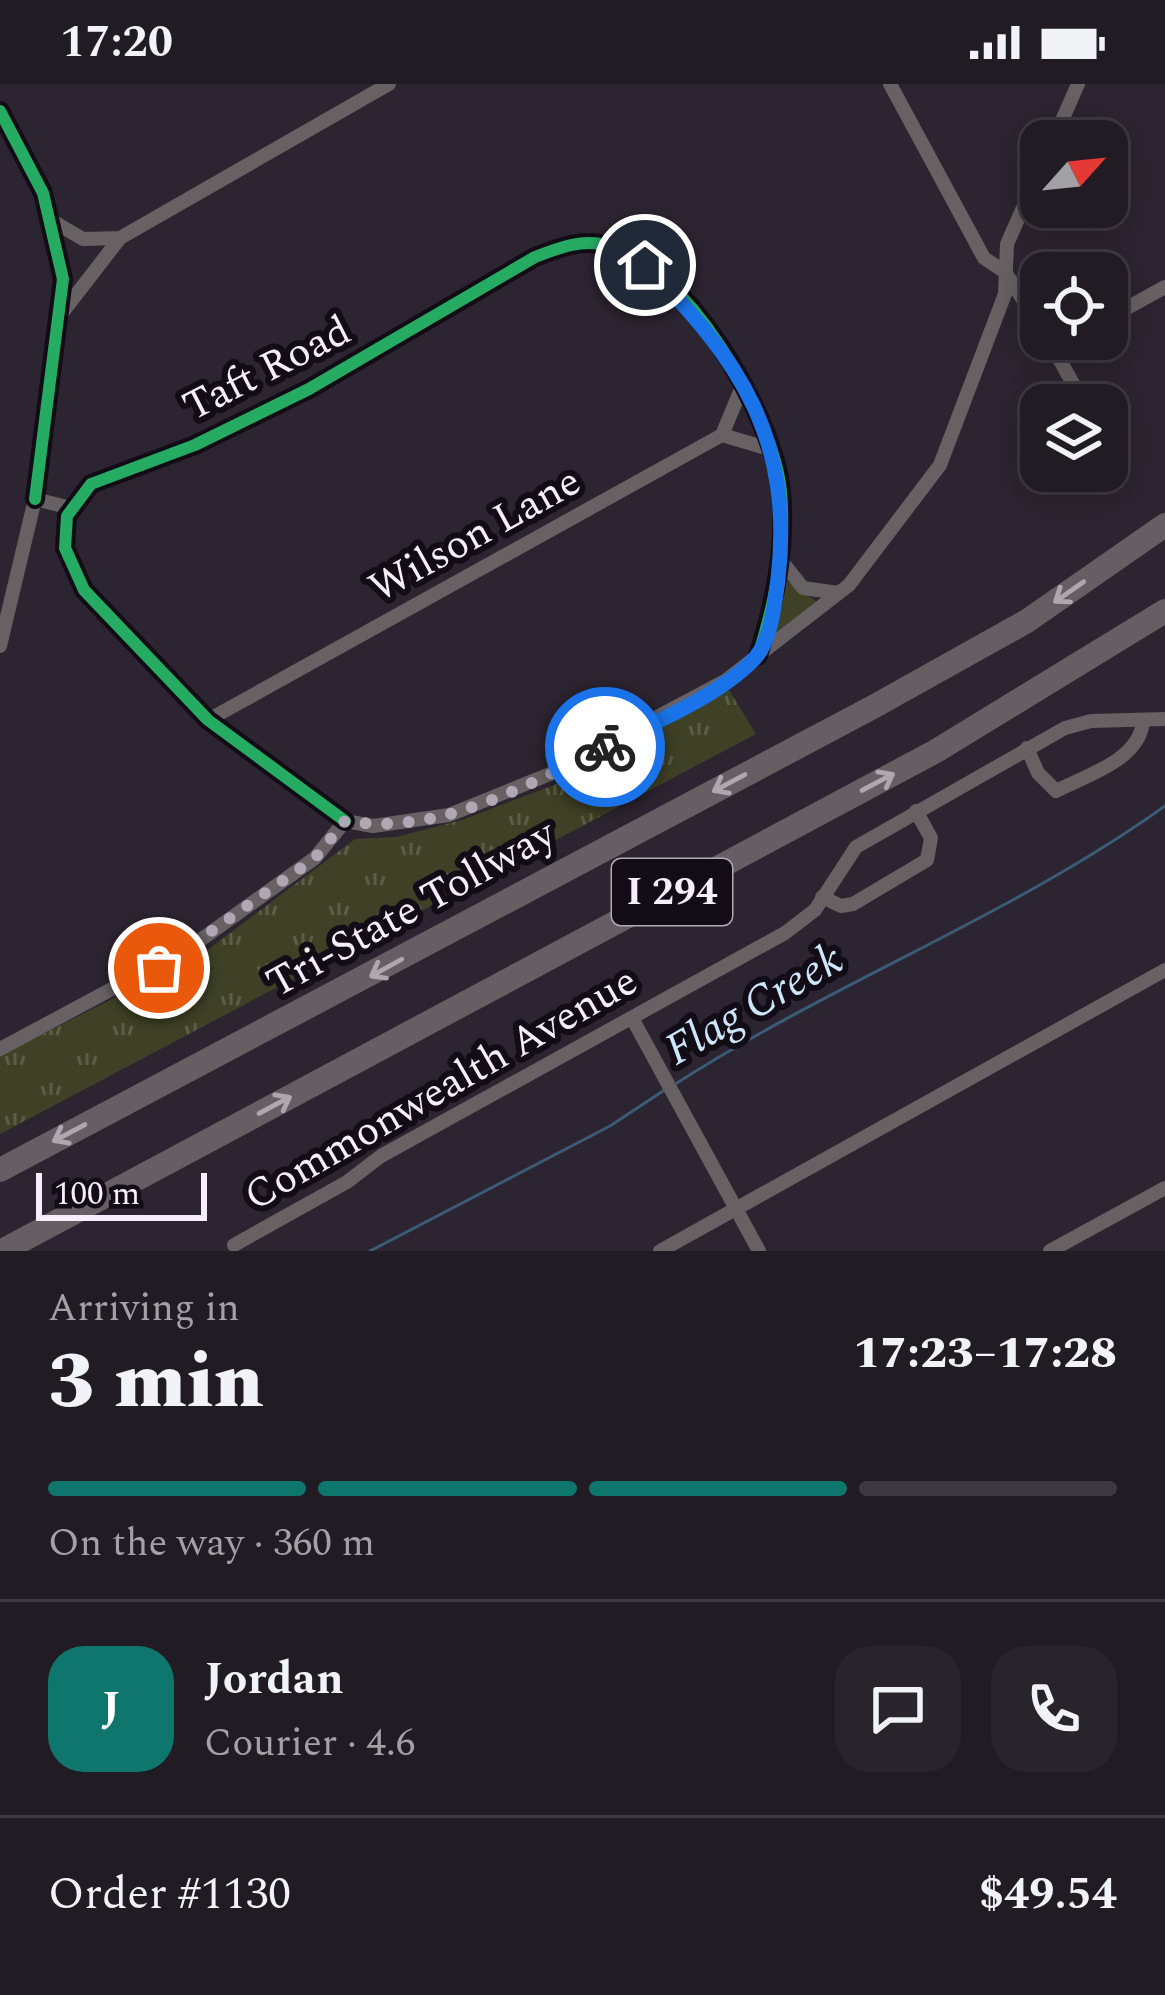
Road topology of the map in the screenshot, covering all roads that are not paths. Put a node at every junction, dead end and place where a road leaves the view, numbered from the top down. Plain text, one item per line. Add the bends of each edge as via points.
1 (389, 84) edge
2 (890, 84) edge
3 (1078, 84) edge
4 (0, 111) edge
5 (1062, 120) edge
6 (1020, 215) edge
7 (54, 222) junction
8 (120, 238) junction
9 (1005, 272) junction
10 (1165, 287) edge
11 (1020, 295) edge
12 (1128, 307) edge
13 (62, 313) junction
14 (744, 382) junction
15 (722, 435) junction
16 (773, 450) junction
17 (35, 499) junction
18 (70, 508) junction
19 (1165, 525) edge
20 (780, 559) junction
21 (840, 593) junction
22 (1165, 610) edge
23 (0, 646) edge
24 (758, 656) junction
25 (1165, 719) edge
26 (208, 720) junction
27 (1143, 721) junction
28 (1027, 748) junction
29 (916, 811) junction
30 (345, 821) junction
31 (822, 897) junction
32 (1165, 970) edge
33 (632, 1018) junction
34 (0, 1049) edge
35 (0, 1170) edge
36 (1165, 1188) edge
37 (736, 1209) junction
38 (234, 1245) dead end
39 (2, 1251) edge
40 (660, 1251) edge
41 (759, 1251) edge
42 (1051, 1251) edge

1 - 8 street
2 - 9 street via 984,258
3 - 5 street
4 - 7 street
6 - 9 street
7 - 8 street via 83,239
7 - 13 street
8 - 13 street
9 - 11 street
9 - 21 street via 1005,295 940,465
10 - 12 street
13 - 17 street
14 - 15 street
14 - 16 street
14 - 18 street, Taft Road via 698,317 645,265 608,246 572,243 309,389 91,484
15 - 16 street
15 - 26 street, Wilson Lane
16 - 20 street
17 - 18 street
17 - 23 street
18 - 26 street via 64,548 84,590
19 -> 35 highway, Tri-State Tollway / I 294 via 1027,621 873,707
20 - 21 street via 803,588
20 - 24 street
21 - 24 street
39 -> 22 highway, I 294 via 936,752
24 - 30 street via 675,710 486,804 409,823
25 - 27 street, Commonwealth Avenue
26 - 30 street
27 - 28 street, Commonwealth Avenue via 1091,721
27 - 28 street via 1142,739 1130,751 1056,791
28 - 29 street, Commonwealth Avenue
29 - 31 street, Commonwealth Avenue via 856,847
29 - 31 street via 931,838 927,860 853,904
30 - 34 street via 315,858 193,946
31 - 33 street, Commonwealth Avenue via 785,933
32 - 37 street
33 - 37 street
33 - 38 street, Commonwealth Avenue
36 - 42 street
37 - 40 street
37 - 41 street

